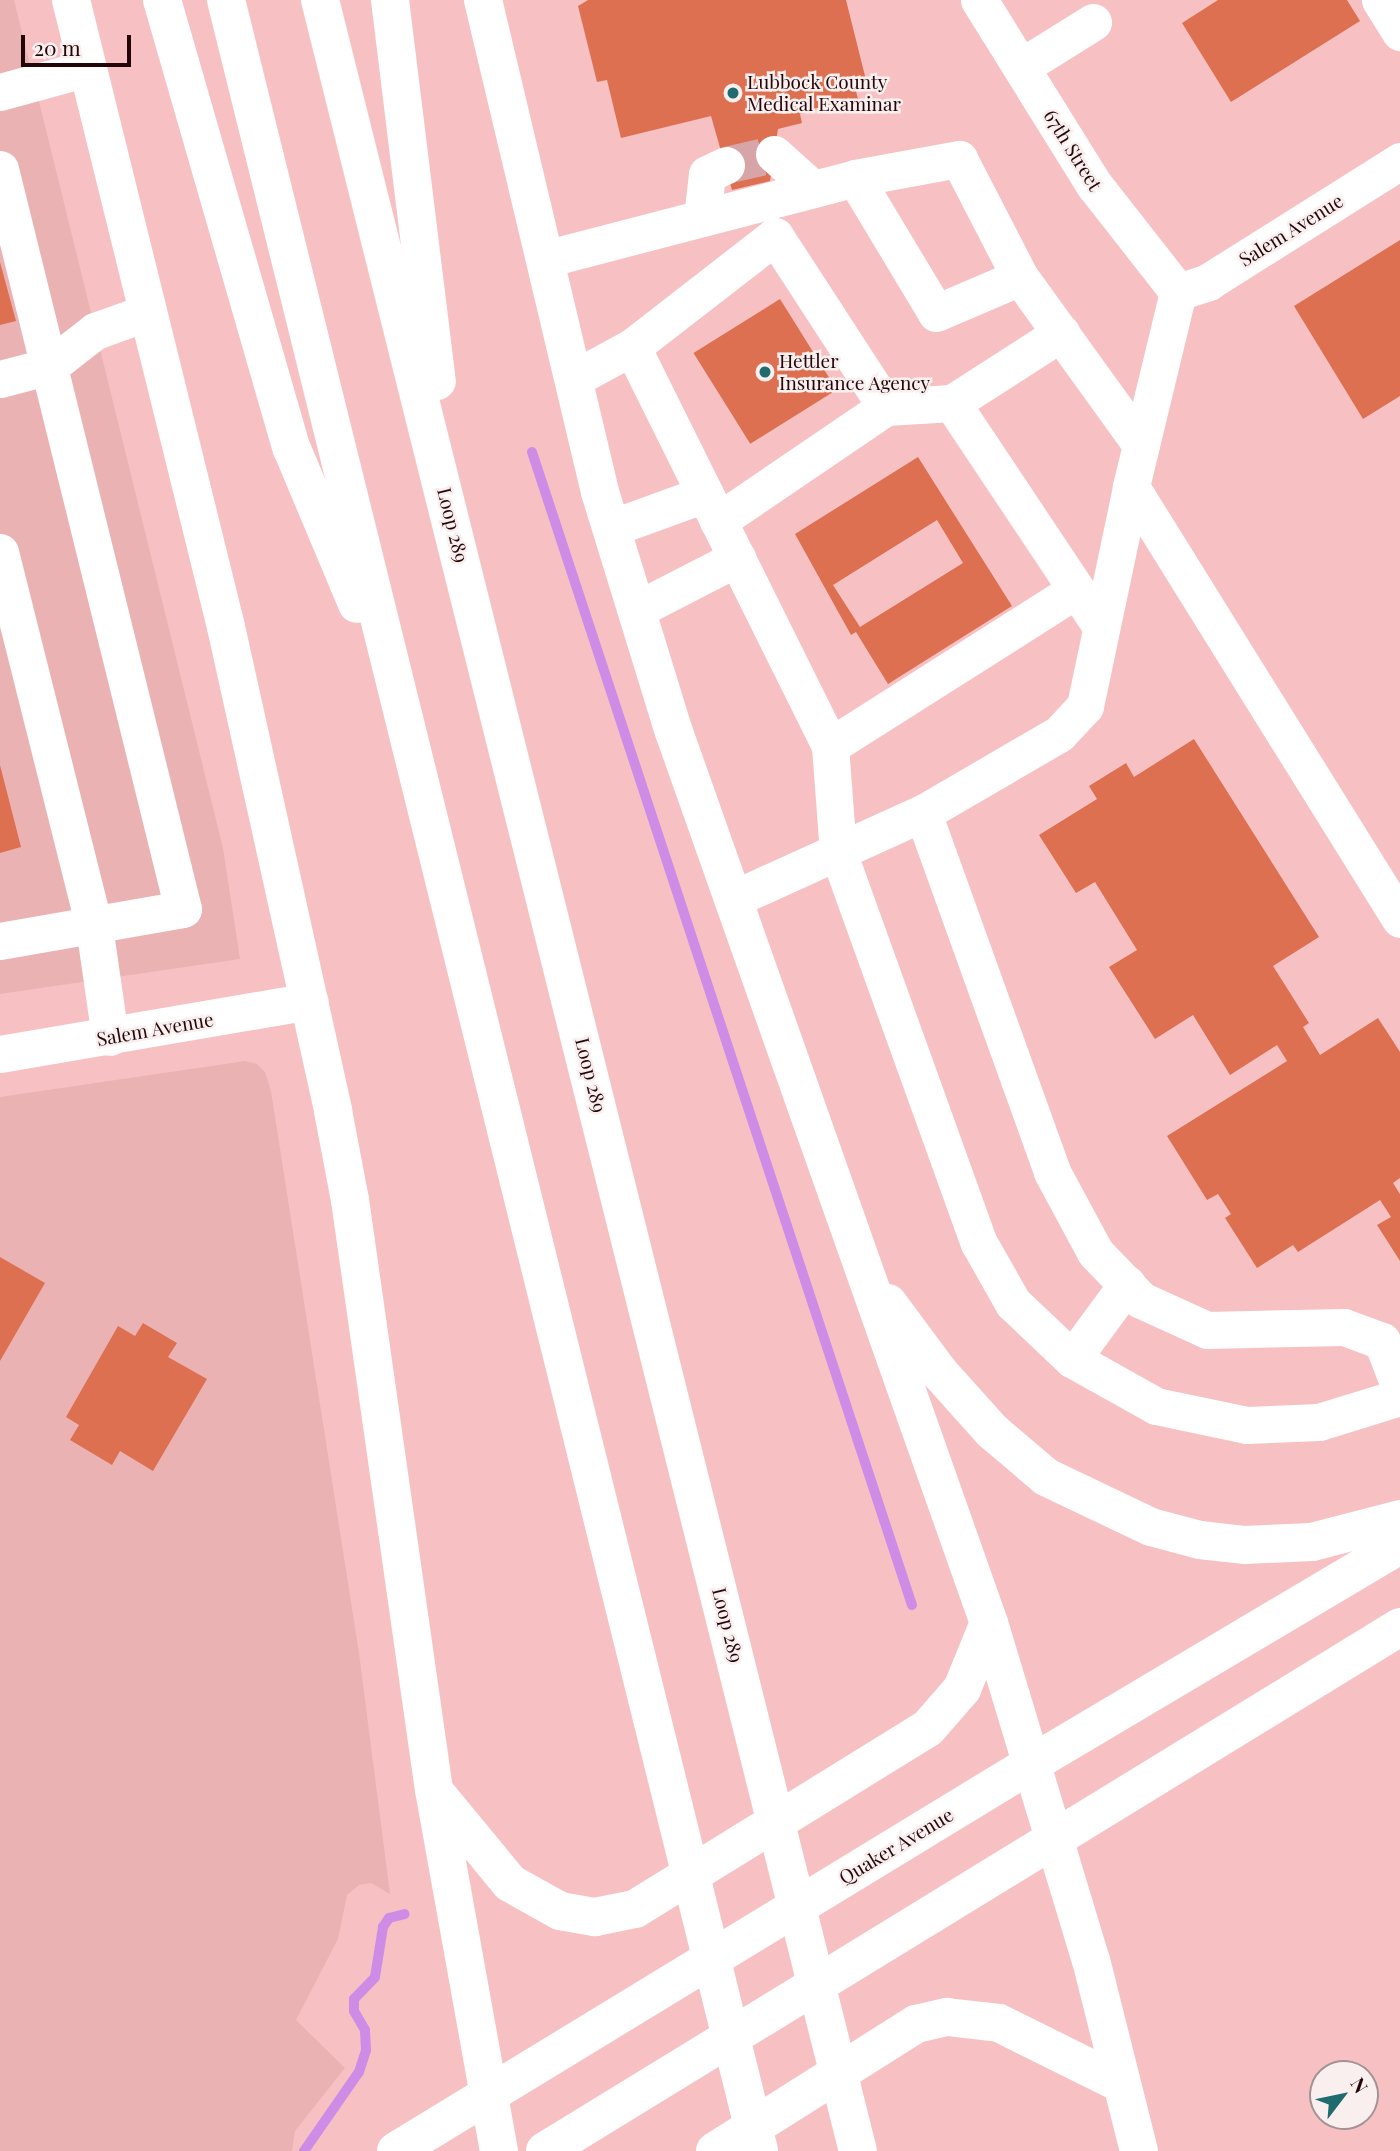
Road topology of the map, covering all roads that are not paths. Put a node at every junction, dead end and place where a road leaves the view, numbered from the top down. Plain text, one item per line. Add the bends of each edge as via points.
1 (71, 0) edge
2 (162, 0) edge
3 (226, 0) edge
4 (320, 0) edge
5 (390, 0) edge
6 (483, 0) edge
7 (979, 0) edge
8 (1380, 0) edge
9 (1093, 22) dead end
10 (1400, 32) edge
11 (1021, 67) junction
12 (88, 68) junction
13 (0, 92) edge
14 (774, 154) dead end
15 (1400, 161) edge
16 (726, 164) tunnel mouth
17 (0, 169) edge
18 (855, 178) junction
19 (814, 189) junction
20 (702, 218) junction
21 (545, 259) junction
22 (1020, 277) junction
23 (1178, 292) junction
24 (148, 312) junction
25 (1061, 333) junction
26 (632, 347) junction
27 (50, 366) junction
28 (0, 379) edge
29 (573, 379) junction
30 (952, 403) junction
31 (886, 407) junction
32 (1141, 445) junction
33 (1131, 487) junction
34 (712, 507) junction
35 (453, 522) junction
36 (611, 528) junction
37 (0, 552) edge
38 (737, 558) junction
39 (1074, 591) junction
40 (6, 604) edge
41 (636, 610) junction
42 (1101, 626) junction
43 (404, 718) junction
44 (830, 746) junction
45 (923, 813) junction
46 (838, 852) junction
47 (733, 899) junction
48 (1400, 919) edge
49 (94, 926) junction
50 (0, 941) edge
51 (310, 1001) junction
52 (110, 1037) junction
53 (0, 1054) edge
54 (865, 1272) junction
55 (1126, 1284) junction
56 (1072, 1359) junction
57 (1400, 1388) edge
58 (1400, 1397) edge
59 (1400, 1519) edge
60 (1400, 1545) edge
61 (989, 1623) junction
62 (1400, 1627) edge
63 (1031, 1764) junction
64 (434, 1790) junction
65 (1054, 1841) junction
66 (1122, 2084) junction
67 (489, 2094) junction
68 (396, 2151) edge
69 (499, 2151) edge
70 (545, 2151) edge
71 (715, 2151) edge
72 (759, 2151) edge
73 (859, 2151) edge
74 (1139, 2151) edge

1 - 12 main road
2 - 43 main road via 292,449
3 - 43 main road
4 - 35 main road, Loop 289
5 - 35 main road
6 - 21 main road
7 - 11 street, 67th Street
8 - 10 street
9 - 11 street
11 - 23 street, 67th Street via 1095,186
12 - 13 street
12 - 24 main road
14 - 19 street
15 - 23 street, Salem Avenue via 1208,282
16 - 20 street via 707,174
17 - 27 street
18 - 19 street
18 - 22 street via 959,159
18 - 22 street via 936,313
19 - 20 street
20 - 21 street
21 - 29 main road
22 - 25 street
23 - 32 street
24 - 27 street via 95,331
24 - 51 main road via 226,627
25 - 30 street
25 - 32 street
26 - 29 street
26 - 31 street via 775,236
26 - 34 street
27 - 28 street
27 - 49 street via 183,909
29 - 36 main road
30 - 31 street
30 - 39 street
31 - 34 street
32 - 33 street
33 - 42 street
33 - 48 street
34 - 36 street
34 - 38 street
35 - 73 main road, Loop 289
36 - 41 main road
37 - 40 street
38 - 41 street
38 - 44 street
39 - 42 street
39 - 44 street
40 - 49 street
41 - 47 main road
42 - 45 street via 1085,706 1059,733
43 - 72 main road
44 - 46 street
45 - 46 street
45 - 55 street via 1052,1172 1095,1252
46 - 47 street
46 - 56 street via 979,1243 1013,1303
47 - 54 main road
49 - 50 street
49 - 52 street
51 - 52 street, Salem Avenue
51 - 64 main road via 349,1200
52 - 53 street, Salem Avenue
54 - 59 main road via 939,1372 992,1431 1046,1477 1097,1504 1151,1527 1244,1545 1312,1542
54 - 61 main road
55 - 56 street
55 - 57 street via 1141,1300 1207,1330 1344,1327 1382,1341
56 - 58 street via 1156,1406 1246,1425 1319,1422
60 - 63 main road, Quaker Avenue
61 - 63 main road
61 - 64 main road via 962,1689 928,1728 635,1909 595,1917 560,1911 510,1883
62 - 65 main road
63 - 65 main road
63 - 67 main road, Quaker Avenue
64 - 67 main road
65 - 66 main road
65 - 70 main road
66 - 71 main road via 999,2023 947,2017 916,2024
66 - 74 main road
67 - 68 main road, Quaker Avenue
67 - 69 main road

